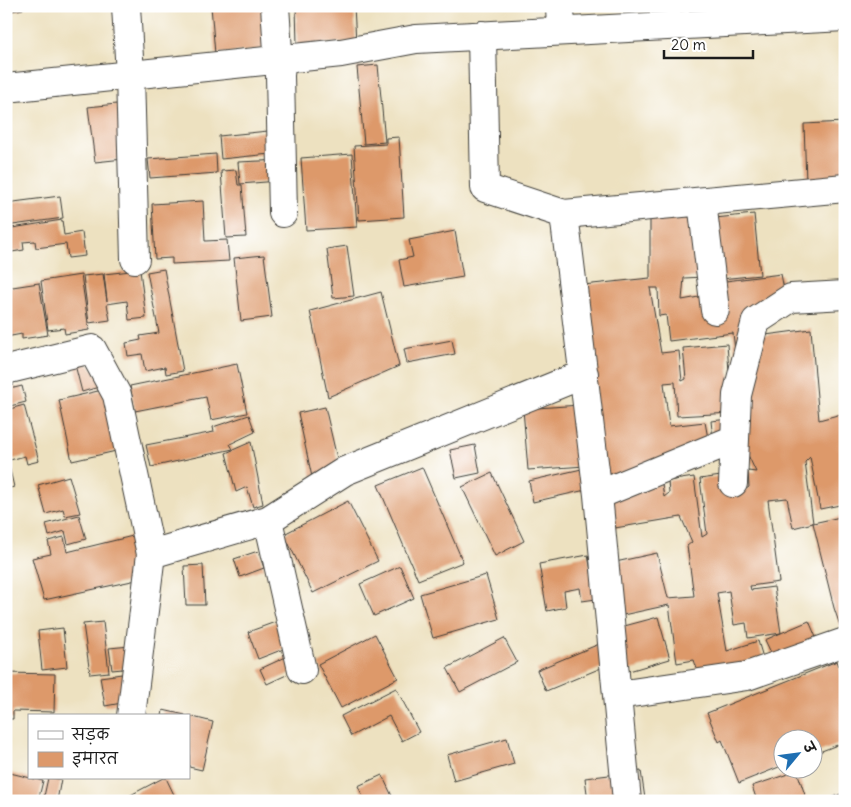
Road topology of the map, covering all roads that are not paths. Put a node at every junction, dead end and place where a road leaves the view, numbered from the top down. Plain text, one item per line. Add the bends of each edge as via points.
1 (126, 6) edge
2 (275, 6) edge
3 (704, 15) edge
4 (845, 16) edge
5 (560, 18) edge
6 (482, 35) junction
7 (282, 59) junction
8 (130, 75) junction
9 (6, 88) edge
10 (845, 188) edge
11 (702, 202) junction
12 (283, 212) dead end
13 (564, 214) junction
14 (135, 259) dead end
15 (845, 295) edge
16 (715, 310) dead end
17 (6, 370) edge
18 (584, 374) junction
19 (735, 439) junction
20 (733, 483) dead end
21 (598, 494) junction
22 (268, 520) junction
23 (151, 554) junction
24 (845, 642) edge
25 (302, 670) dead end
26 (618, 695) junction
27 (132, 714) edge
28 (627, 801) edge

1 - 8 street
2 - 7 street via 278,51
3 - 4 street
3 - 5 street
5 - 6 street
6 - 7 street via 416,39 341,53
6 - 13 street via 485,188
7 - 8 street
7 - 12 street
8 - 9 street
8 - 14 street
10 - 11 street
11 - 13 street
11 - 16 street
13 - 18 street
15 - 19 street via 790,298 756,321 737,395
17 - 23 street via 92,349 117,395
18 - 21 street
18 - 22 street via 344,471
19 - 20 street
19 - 21 street
21 - 26 street
22 - 23 street
22 - 25 street
23 - 27 street
24 - 26 street via 747,676
26 - 28 street

